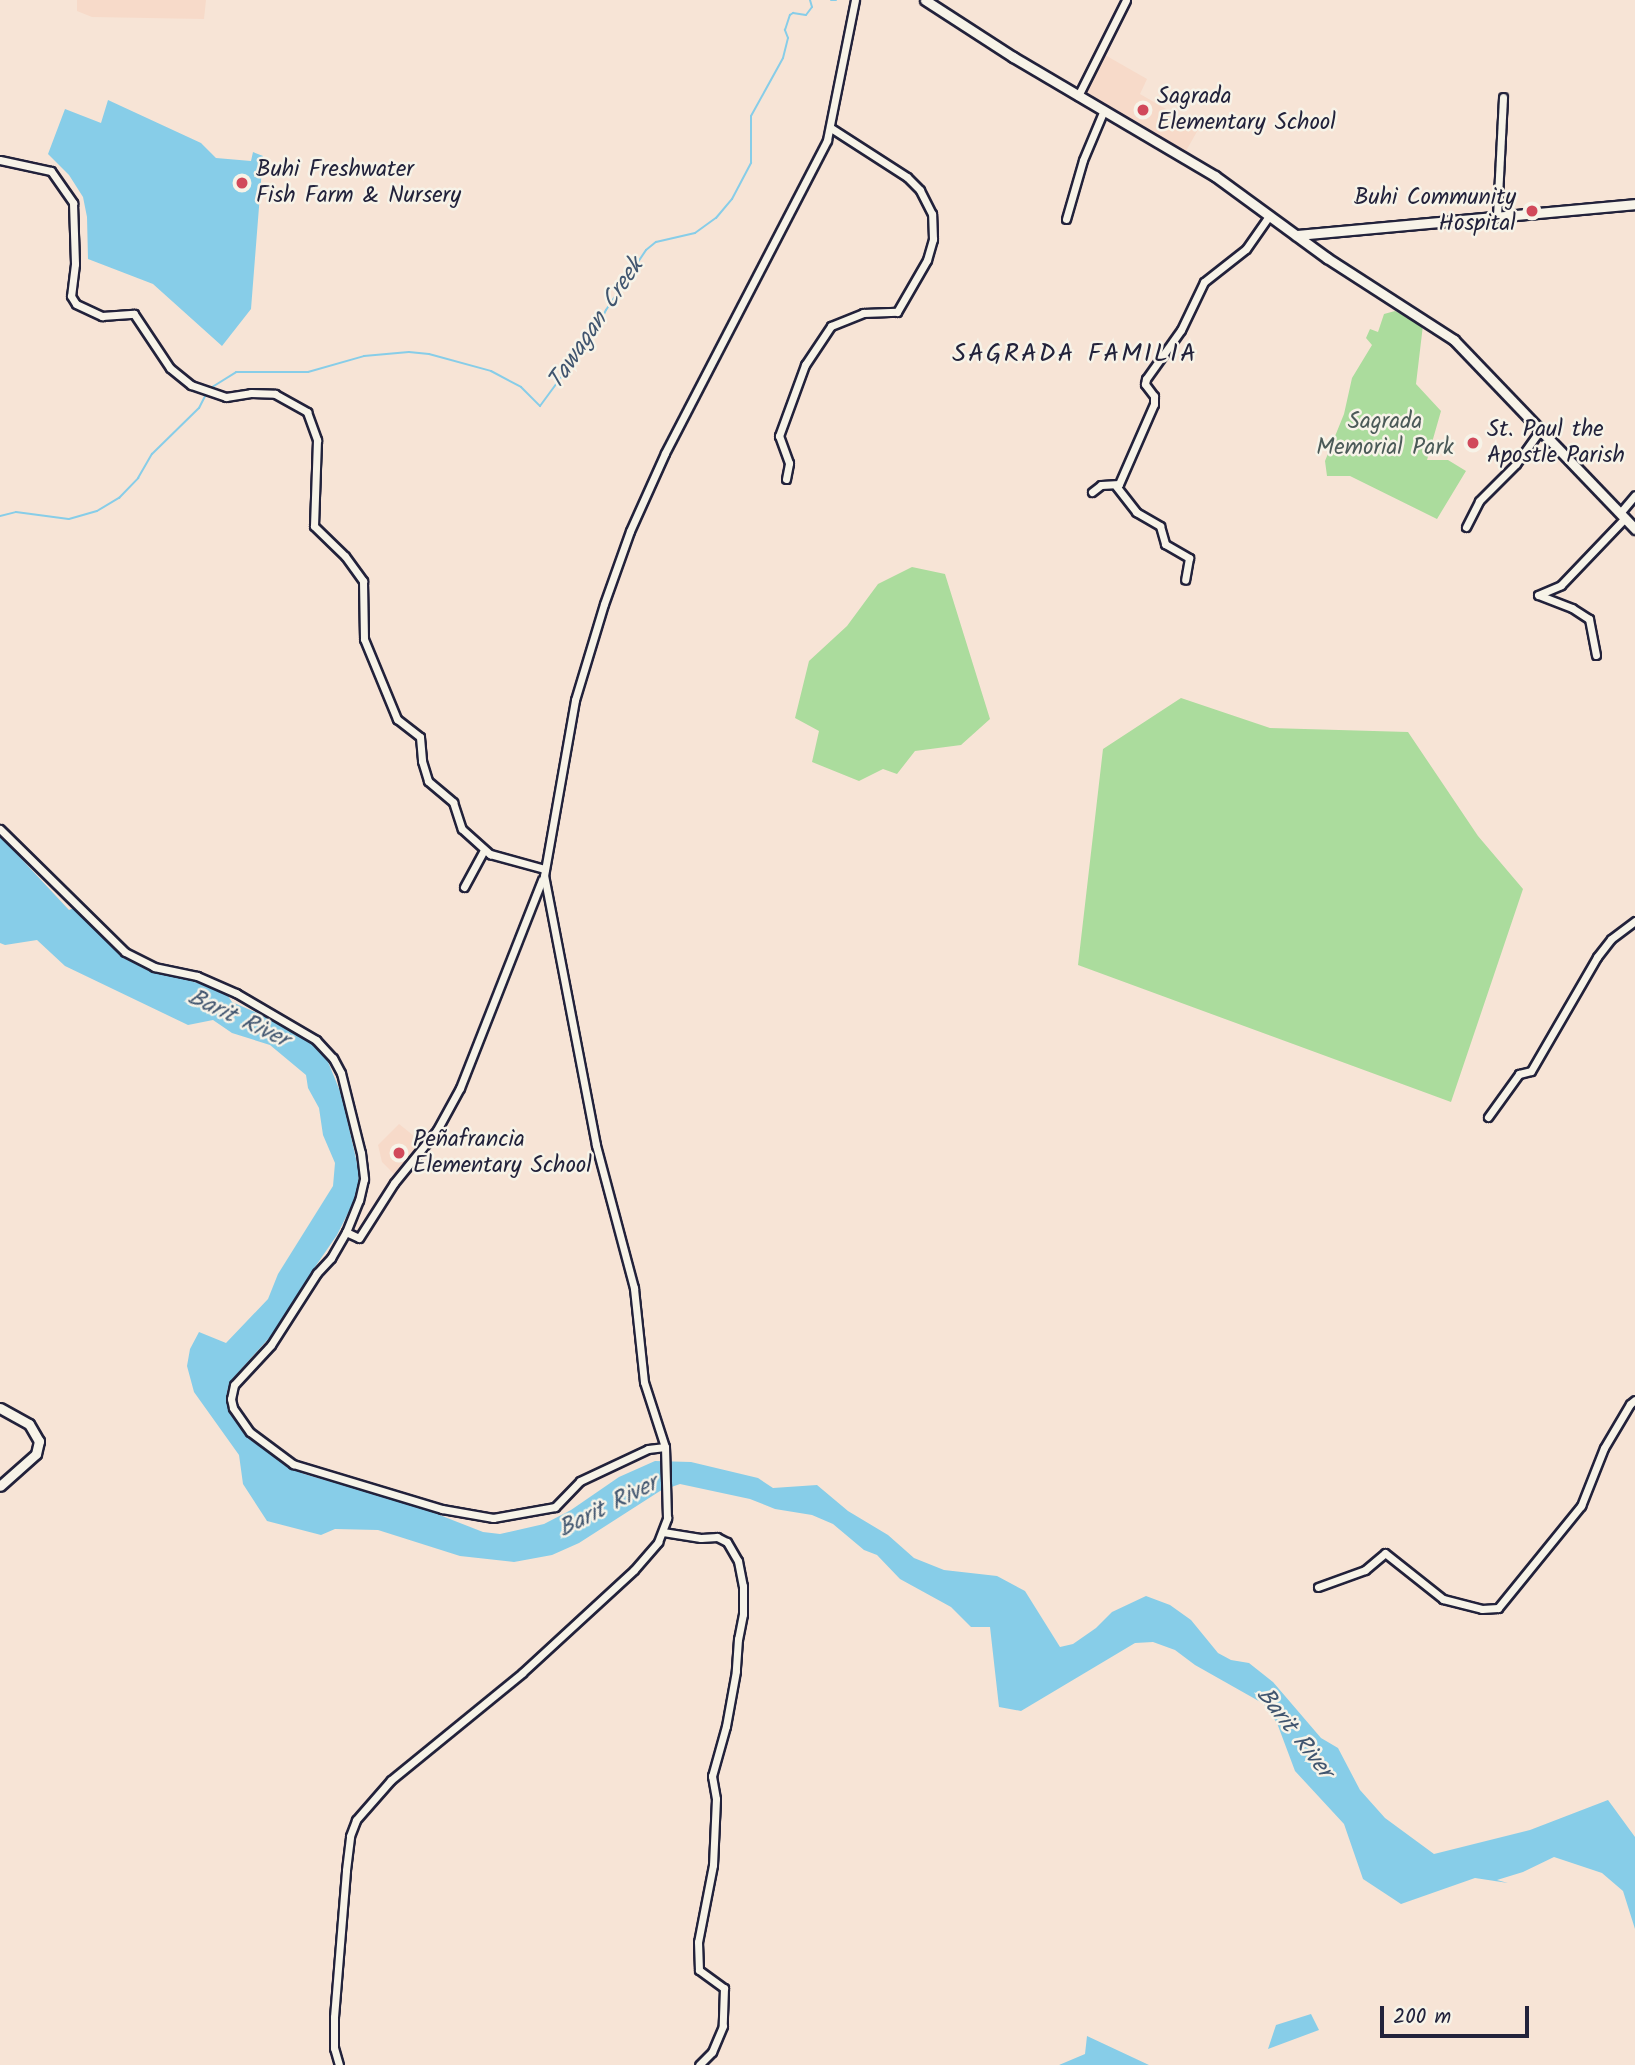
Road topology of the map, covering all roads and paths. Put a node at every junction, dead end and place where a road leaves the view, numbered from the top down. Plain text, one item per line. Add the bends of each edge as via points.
1 (855, 0) edge
2 (925, 0) edge
3 (1126, 0) edge
4 (1077, 96) junction
5 (1503, 97) dead end
6 (1104, 110) junction
7 (831, 128) junction
8 (0, 160) edge
9 (1635, 204) edge
10 (1269, 216) junction
11 (1497, 216) junction
12 (1066, 219) dead end
13 (1296, 235) junction
14 (1541, 429) junction
15 (786, 479) dead end
16 (1116, 486) junction
17 (1092, 492) dead end
18 (1635, 495) edge
19 (1622, 516) junction
20 (1466, 527) dead end
21 (1635, 529) edge
22 (1185, 580) dead end
23 (1596, 655) dead end
24 (0, 829) edge
25 (484, 850) junction
26 (544, 872) junction
27 (464, 887) dead end
28 (1635, 921) edge
29 (1488, 1117) dead end
30 (346, 1232) junction
31 (1635, 1400) edge
32 (0, 1408) edge
33 (665, 1447) junction
34 (0, 1486) edge
35 (663, 1532) junction
36 (1318, 1587) dead end
37 (339, 2065) edge
38 (699, 2065) edge

1 - 7 street
2 - 4 main road
3 - 4 street
4 - 6 main road
5 - 11 street
6 - 10 main road via 1215,176
6 - 12 street
7 - 15 street via 920,190 932,214 933,239 927,260 897,312 863,313 831,326 805,365 779,436 789,463
7 - 26 street via 630,531 575,700
8 - 25 street via 51,171 73,203 72,300 102,316 134,313 172,370 204,391 226,397 275,394 309,414 317,440 315,528 363,581 364,636 391,707 398,721 418,733 428,781 453,802 461,830
9 - 11 main road
10 - 13 main road
10 - 16 street via 1246,249 1204,282 1181,330 1156,360 1145,384 1154,404
11 - 13 main road
13 - 14 main road via 1454,340
14 - 19 main road
14 - 20 street via 1516,464 1479,501
16 - 17 street via 1101,485
16 - 22 street via 1136,512 1160,526 1165,544 1189,558
18 - 19 street
19 - 21 main road
19 - 23 street via 1561,585 1538,595 1589,619
24 - 30 street via 125,952 154,967 197,976 228,989 316,1040 333,1058 348,1093 364,1179
25 - 26 street
25 - 27 street
26 - 30 street via 460,1088 437,1130 394,1183 359,1238
26 - 33 street via 596,1145 634,1288 644,1382
28 - 29 street via 1597,957 1531,1071 1518,1074
30 - 33 street via 271,1345 239,1377 231,1392 237,1418 272,1451 293,1464 442,1509 493,1518 555,1507 580,1481 648,1449
31 - 36 street via 1604,1448 1581,1506 1498,1608 1482,1609 1443,1599 1385,1553 1364,1570
32 - 34 main road via 29,1424 39,1441 32,1459
33 - 35 street via 667,1518
35 - 37 street via 634,1570 522,1673 391,1780 356,1819 347,1860 334,2017
35 - 38 street via 727,1542 738,1561 743,1586 736,1671 712,1776 716,1799 713,1864 698,1942 699,1970 724,1988 723,2026 712,2052

